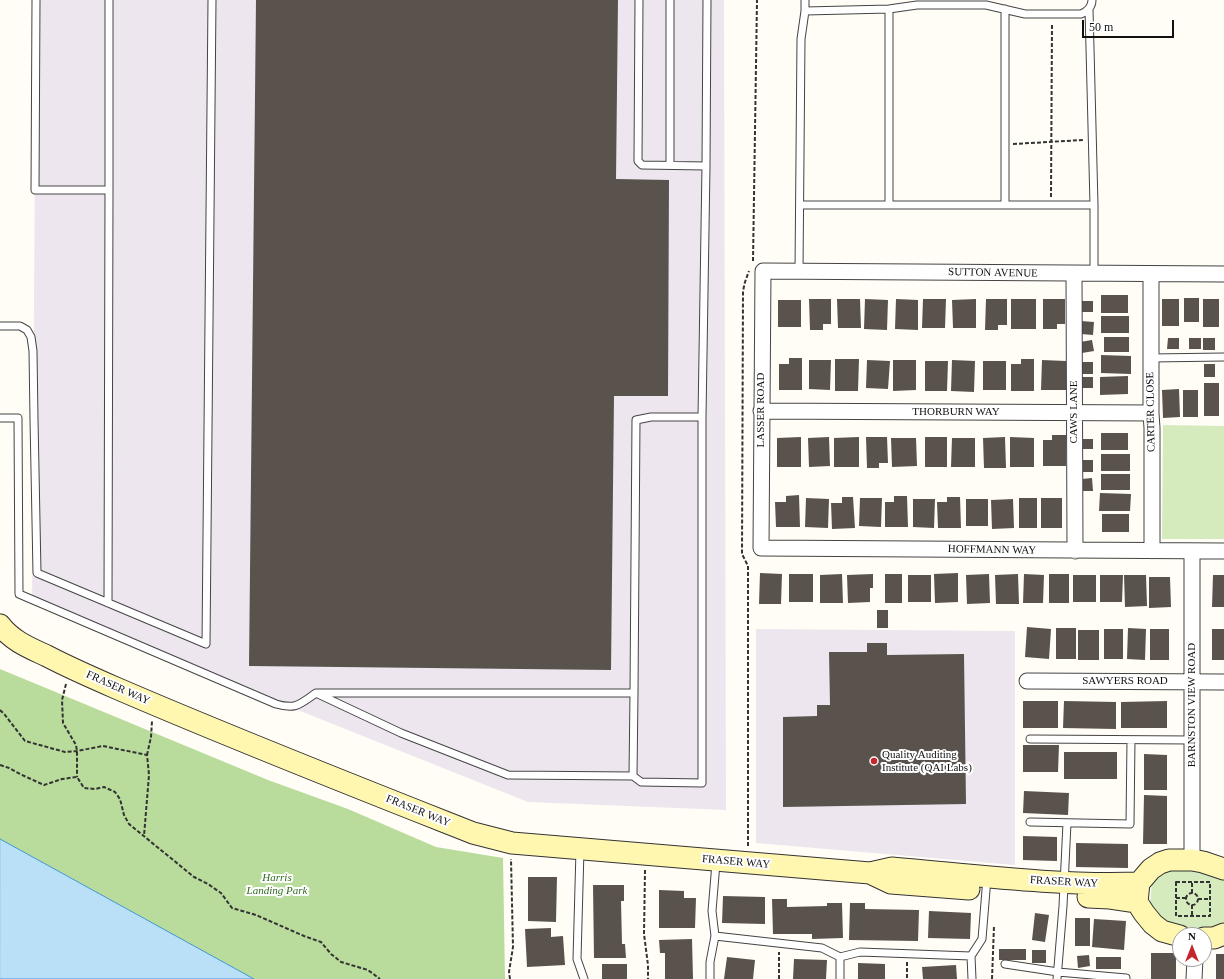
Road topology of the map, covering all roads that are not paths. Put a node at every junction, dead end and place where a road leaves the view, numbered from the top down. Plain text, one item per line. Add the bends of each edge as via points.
1 (36, 0) edge
2 (109, 0) edge
3 (212, 0) edge
4 (638, 0) edge
5 (670, 0) edge
6 (707, 0) edge
7 (805, 0) edge
8 (1092, 0) edge
9 (1005, 9) junction
10 (889, 10) junction
11 (1089, 10) junction
12 (805, 11) junction
13 (670, 166) junction
14 (706, 166) junction
15 (109, 190) junction
16 (800, 206) junction
17 (889, 206) junction
18 (1005, 206) junction
19 (1094, 206) junction
20 (755, 268) joint
21 (799, 271) junction
22 (1074, 274) junction
23 (1094, 274) junction
24 (1151, 274) junction
25 (1224, 274) edge
26 (0, 326) edge
27 (1224, 357) edge
28 (1151, 358) junction
29 (761, 411) junction
30 (1074, 412) junction
31 (1151, 413) junction
32 (702, 417) junction
33 (0, 418) edge
34 (761, 548) joint
35 (1075, 551) junction
36 (1152, 551) junction
37 (1192, 551) junction
38 (1224, 551) edge
39 (108, 603) junction
40 (0, 625) edge
41 (1027, 681) dead end
42 (1193, 681) junction
43 (1224, 682) edge
44 (316, 693) junction
45 (634, 694) junction
46 (1030, 739) dead end
47 (1131, 740) junction
48 (1192, 740) junction
49 (633, 776) junction
50 (1030, 822) dead end
51 (1067, 823) junction
52 (580, 849) junction
53 (717, 860) junction
54 (1192, 860) junction
55 (1224, 869) edge
56 (987, 883) junction
57 (1064, 889) junction
58 (1138, 892) junction
59 (1172, 934) edge
60 (1224, 934) edge
61 (715, 936) junction
62 (1212, 938) edge
63 (971, 956) junction
64 (840, 957) junction
65 (1005, 964) dead end
66 (1195, 967) edge
67 (1057, 975) edge
68 (584, 979) edge
69 (710, 979) edge
70 (840, 979) edge
71 (972, 979) edge
72 (1126, 979) edge
73 (1194, 979) edge

1 - 15 lane via 35,190
2 - 15 lane
3 - 39 lane via 206,644
4 - 13 lane via 638,161 642,165
5 - 13 lane
6 - 14 lane
7 - 12 lane
8 - 11 lane
9 - 10 lane via 986,5 917,5
9 - 11 lane via 1025,14 1081,14
9 - 18 lane
10 - 12 lane
10 - 17 lane
11 - 19 lane
12 - 16 lane via 801,39
13 - 14 lane
14 - 32 lane
15 - 39 lane
16 - 17 lane
16 - 21 lane
17 - 18 lane
18 - 19 lane
19 - 23 lane
20 - 21 street, SUTTON AVENUE
20 - 29 street, LASSER ROAD
21 - 22 street, SUTTON AVENUE
22 - 23 street, SUTTON AVENUE
22 - 30 street, CAWS LANE
23 - 24 street, SUTTON AVENUE
24 - 25 street, SUTTON AVENUE
24 - 28 street, CARTER CLOSE
26 - 39 lane via 20,326 28,330 31,337 37,573
27 - 28 lane
28 - 31 street, CARTER CLOSE
29 - 30 street, THORBURN WAY
29 - 34 street, LASSER ROAD
30 - 31 street, THORBURN WAY
30 - 35 street, CAWS LANE
31 - 36 street, CARTER CLOSE
32 - 45 lane via 651,417 636,420
32 - 49 lane via 702,783 641,782
33 - 44 lane via 18,418 19,594 276,704 297,706
34 - 35 street, HOFFMANN WAY
35 - 36 street, HOFFMANN WAY
36 - 37 street, HOFFMANN WAY
37 - 38 street, HOFFMANN WAY
37 - 42 street, BARNSTON VIEW ROAD
40 - 52 street, FRASER WAY via 20,643 153,704 473,833 512,843
41 - 42 street, SAWYERS ROAD
42 - 43 street, SAWYERS ROAD
42 - 48 street, BARNSTON VIEW ROAD
44 - 45 lane
44 - 49 lane via 401,733 508,775
45 - 49 lane
46 - 47 lane
47 - 48 lane
47 - 51 lane via 1130,824
48 - 54 street, BARNSTON VIEW ROAD
50 - 51 lane
51 - 57 lane
52 - 53 street, FRASER WAY
52 - 68 lane via 577,959
53 - 56 street, FRASER WAY via 870,873 891,883
53 - 61 lane via 712,911
54 - 55 street
54 - 58 street via 1169,860 1151,868
56 - 57 street, FRASER WAY
56 - 63 lane via 982,938
57 - 58 street, FRASER WAY via 1110,898
57 - 67 lane
58 - 59 street via 1144,914 1162,931
60 - 62 street
61 - 64 lane via 822,948
61 - 69 lane
63 - 64 lane via 860,952
63 - 71 lane
64 - 70 lane
65 - 67 lane
66 - 73 street
67 - 72 lane

